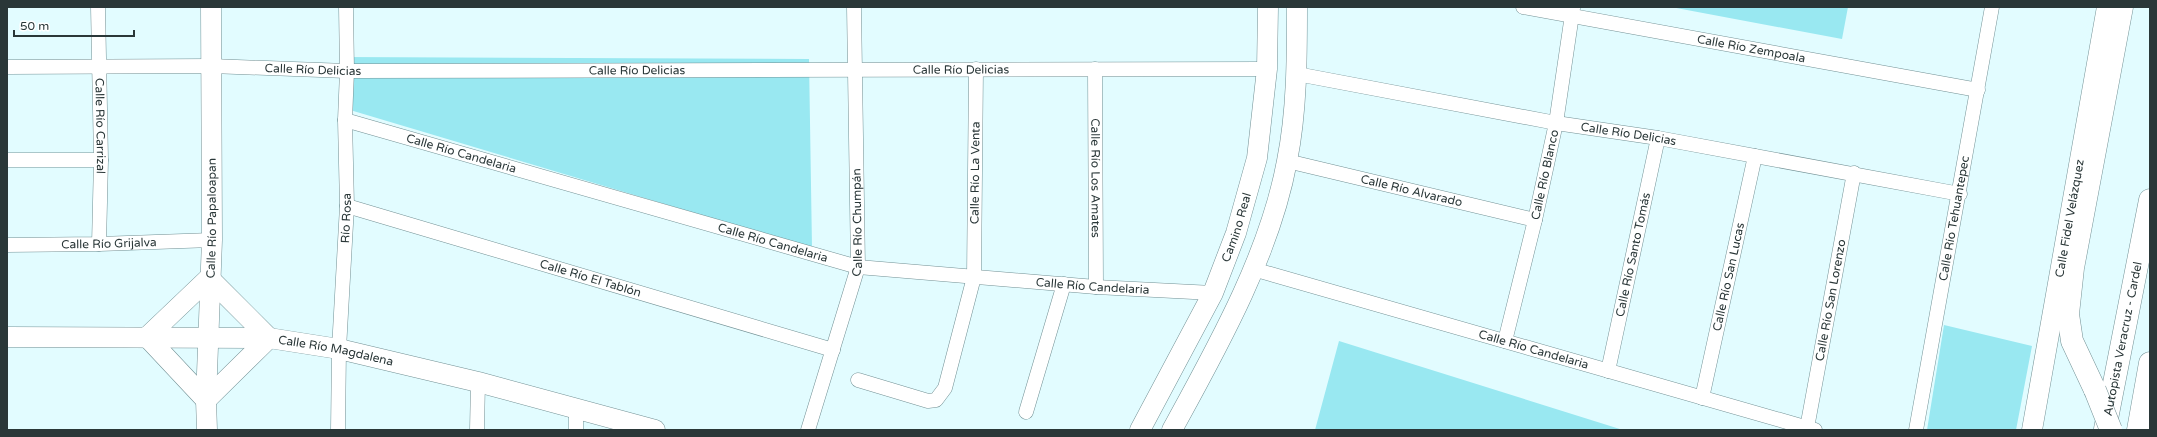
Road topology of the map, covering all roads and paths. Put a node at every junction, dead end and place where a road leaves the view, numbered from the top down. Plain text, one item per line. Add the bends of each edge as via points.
1 (98, 7) edge
2 (211, 7) edge
3 (346, 7) edge
4 (854, 7) edge
5 (1268, 7) edge
6 (1297, 7) edge
7 (1523, 7) edge
8 (1992, 7) edge
9 (2107, 7) edge
10 (2122, 7) edge
11 (1572, 12) edge
12 (210, 66) junction
13 (7, 67) edge
14 (98, 67) junction
15 (976, 69) junction
16 (1095, 69) junction
17 (1267, 69) junction
18 (856, 70) junction
19 (347, 71) junction
20 (1297, 74) junction
21 (1978, 90) junction
22 (345, 120) junction
23 (1556, 123) junction
24 (1658, 138) junction
25 (1755, 156) junction
26 (7, 160) edge
27 (101, 160) junction
28 (1287, 161) junction
29 (1854, 174) junction
30 (1960, 194) junction
31 (2150, 200) edge
32 (347, 206) junction
33 (1536, 220) junction
34 (212, 240) junction
35 (98, 244) junction
36 (7, 245) edge
37 (858, 267) junction
38 (1252, 269) junction
39 (974, 277) junction
40 (209, 278) junction
41 (1064, 284) junction
42 (1096, 287) junction
43 (1212, 293) junction
44 (7, 337) edge
45 (147, 337) junction
46 (208, 338) junction
47 (269, 338) junction
48 (1505, 341) junction
49 (1186, 345) junction
50 (339, 349) junction
51 (833, 350) junction
52 (1211, 358) junction
53 (2150, 363) edge
54 (1608, 371) junction
55 (858, 380) dead end
56 (478, 382) junction
57 (1702, 398) junction
58 (206, 400) junction
59 (576, 409) junction
60 (1026, 412) dead end
61 (1811, 429) edge
62 (207, 430) edge
63 (338, 430) edge
64 (477, 430) edge
65 (576, 430) edge
66 (655, 430) edge
67 (808, 430) edge
68 (1140, 430) edge
69 (1172, 430) edge
70 (1916, 430) edge
71 (2032, 430) edge
72 (2105, 430) edge
73 (2111, 430) edge
74 (2138, 430) edge

1 - 14 street, Calle Río Carrizal
2 - 12 street, Calle Río Papaloapan
3 - 19 street, Río Rosa
4 - 18 street, Calle Río Chumpán
5 - 17 street, Camino Real
6 - 20 street
7 - 11 street, Calle Río Zempoala
8 - 21 street, Calle Río Tehuantepec
9 - 71 street, Calle Fidel Velázquez
10 - 73 highway, bridge via 2073,268 2068,314 2072,341
11 - 21 street, Calle Río Zempoala
11 - 23 street, Calle Río Blanco
12 - 14 street, Calle Río Delicias
12 - 19 street, Calle Río Delicias
12 - 34 street, Calle Río Papaloapan
13 - 14 street, Calle Río Delicias
14 - 27 street, Calle Río Carrizal
15 - 16 street, Calle Río Delicias
15 - 18 street, Calle Río Delicias
15 - 39 street, Calle Río La Venta
16 - 17 street, Calle Río Delicias
16 - 42 street, Calle Río Los Amates
17 - 43 street, Camino Real via 1257,158 1236,232
18 - 19 street, Calle Río Delicias
18 - 37 street, Calle Río Chumpán
19 - 22 street, Río Rosa
20 - 23 street, Calle Río Delicias
20 - 28 street
21 - 30 street, Calle Río Tehuantepec
22 - 32 street, Río Rosa
22 - 37 street, Calle Río Candelaria
23 - 24 street, Calle Río Delicias
23 - 33 street, Calle Río Blanco
24 - 25 street, Calle Río Delicias
24 - 54 street, Calle Río Santo Tomás
25 - 29 street, Calle Río Delicias
25 - 57 street, Calle Río San Lucas
26 - 27 street
27 - 35 street, Calle Río Carrizal
28 - 33 street, Calle Río Alvarado
28 - 38 street via 1269,231
29 - 30 street, Calle Río Delicias
29 - 61 street, Calle Río San Lorenzo
30 - 70 street, Calle Río Tehuantepec
31 - 72 highway, Autopista Veracruz - Cardel
32 - 50 street, Río Rosa
32 - 51 street, Calle Río El Tablón
33 - 48 street, Calle Río Blanco
34 - 35 street, Calle Río Grijalva
34 - 40 street, Calle Río Papaloapan
35 - 36 street, Calle Río Grijalva
37 - 39 street, Calle Río Candelaria
37 - 51 street, Calle Río Chumpán
38 - 48 street, Calle Río Candelaria
38 - 52 street
39 - 41 street, Calle Río Candelaria
39 - 55 street, Calle Río La Venta via 945,388 936,400 920,400
40 - 45 street
40 - 46 street, Calle Río Papaloapan
40 - 47 street
41 - 42 street, Calle Río Candelaria
41 - 60 street
42 - 43 street, Calle Río Candelaria
43 - 49 street, Camino Real
44 - 45 street, Calle Río Magdalena
45 - 46 street, Calle Río Magdalena
45 - 58 street
46 - 47 street, Calle Río Magdalena
46 - 58 street, Calle Río Papaloapan
47 - 50 street, Calle Río Magdalena
47 - 58 street
48 - 54 street, Calle Río Candelaria
49 - 52 street
49 - 68 street, Camino Real
50 - 56 street, Calle Río Magdalena
50 - 63 street, Río Rosa
51 - 67 street, Calle Río Chumpán
52 - 69 street
53 - 74 highway
54 - 57 street, Calle Río Candelaria
56 - 59 street, Calle Río Magdalena
56 - 64 street
57 - 61 street, Calle Río Candelaria
58 - 62 street, Calle Río Papaloapan
59 - 65 street
59 - 66 street, Calle Río Magdalena

